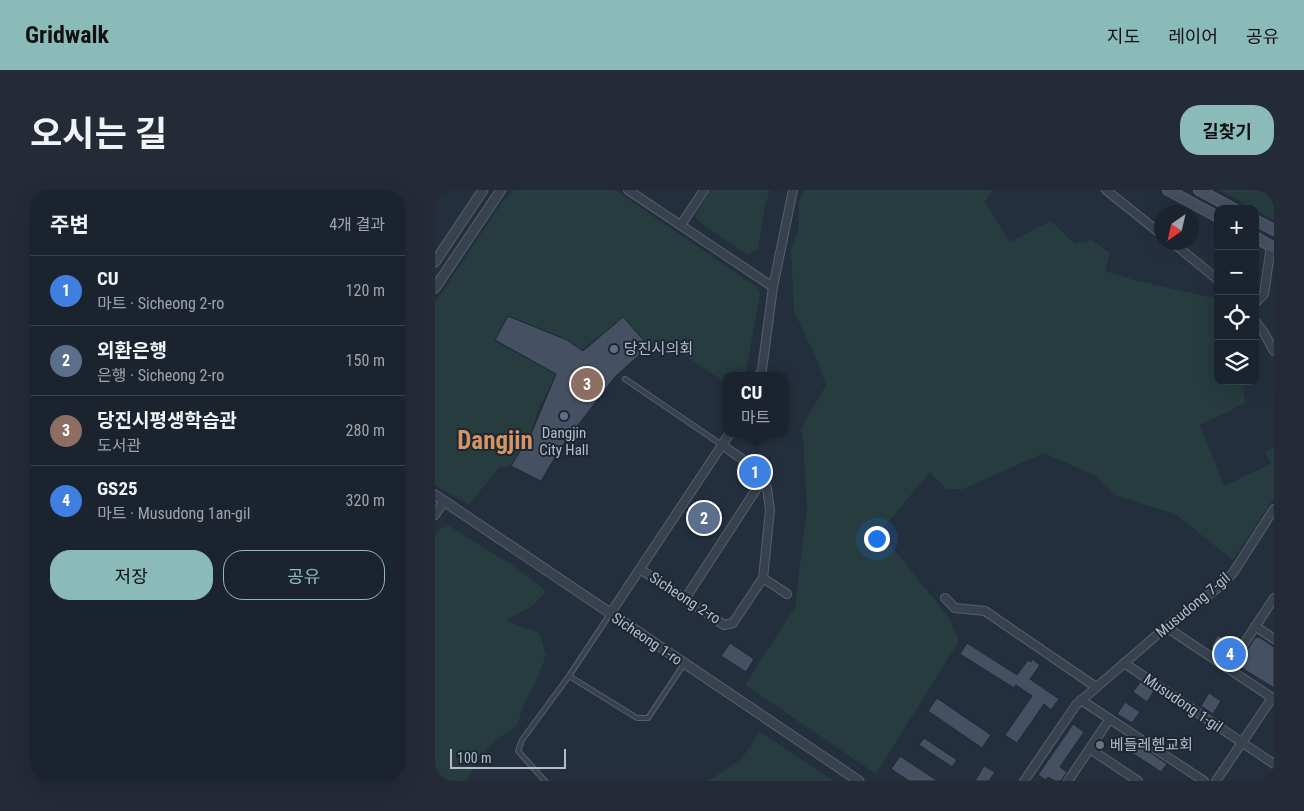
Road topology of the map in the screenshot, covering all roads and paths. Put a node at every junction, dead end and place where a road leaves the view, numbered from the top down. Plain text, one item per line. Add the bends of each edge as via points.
1 (483, 190) edge
2 (501, 190) edge
3 (628, 190) edge
4 (704, 190) edge
5 (793, 190) edge
6 (1106, 190) edge
7 (1168, 190) edge
8 (1199, 190) edge
9 (1227, 205) edge
10 (1214, 215) edge
11 (1259, 222) edge
12 (681, 225) junction
13 (1154, 228) edge
14 (1274, 230) edge
15 (1259, 239) edge
16 (1272, 247) edge
17 (1182, 250) edge
18 (435, 262) edge
19 (1214, 277) edge
20 (773, 286) junction
21 (435, 288) edge
22 (1259, 299) edge
23 (1259, 326) edge
24 (1274, 351) edge
25 (761, 372) edge
26 (625, 380) dead end
27 (727, 437) edge
28 (722, 445) junction
29 (763, 479) junction
30 (753, 494) junction
31 (435, 495) edge
32 (444, 501) junction
33 (1274, 509) edge
34 (770, 510) junction
35 (435, 514) edge
36 (640, 570) junction
37 (763, 578) junction
38 (787, 594) dead end
39 (945, 598) dead end
40 (1274, 598) edge
41 (685, 599) junction
42 (610, 614) junction
43 (1255, 626) junction
44 (1166, 627) junction
45 (1274, 639) edge
46 (1124, 663) junction
47 (684, 664) junction
48 (1228, 668) junction
49 (569, 676) junction
50 (1096, 687) junction
51 (1273, 698) edge
52 (1081, 700) junction
53 (1109, 720) junction
54 (1242, 743) junction
55 (1090, 749) junction
56 (1274, 764) edge
57 (545, 781) edge
58 (859, 781) edge
59 (1024, 781) edge
60 (1068, 781) edge
61 (1138, 781) edge
62 (1204, 781) edge
63 (1216, 781) edge

1 - 18 street
2 - 21 street
3 - 12 street
4 - 12 street
5 - 20 street
6 - 13 street
7 - 10 main road
8 - 9 main road
11 - 14 main road
12 - 20 street
15 - 16 main road
16 - 22 street via 1264,294
17 - 19 street
20 - 25 street
23 - 24 street
26 - 28 lane
27 - 28 street, Sicheong 2-ro
28 - 29 street via 752,466
28 - 36 street, Sicheong 2-ro
29 - 30 street
29 - 34 street, Sicheong 2-ro
30 - 34 street via 757,492 764,497
30 - 41 street
31 - 32 street, Sicheong 1-ro
32 - 35 street
32 - 42 street, Sicheong 1-ro
33 - 44 street, Musudong 7-gil via 1233,573
34 - 37 street, Sicheong 2-ro
36 - 41 street, Sicheong 2-ro
36 - 42 street, Sicheong 2-ro
37 - 38 street
37 - 41 street, Sicheong 2-ro via 733,623 724,624
39 - 50 street via 955,608 985,611
40 - 43 street
42 - 47 street, Sicheong 1-ro
42 - 49 lane
43 - 45 street
43 - 48 street
44 - 46 street, Musudong 7-gil
44 - 48 street
46 - 50 street, Musudong 7-gil
46 - 54 street, Musudong 1-gil
47 - 49 lane via 648,718 637,718
47 - 58 street, Sicheong 1-ro
48 - 51 street
49 - 57 lane via 522,740 518,751
50 - 52 street, Musudong 7-gil
51 - 54 street
52 - 53 street
52 - 59 street, Musudong 7-gil
53 - 55 street
53 - 62 street
54 - 56 street, Musudong 1-gil
54 - 63 street
55 - 60 street
55 - 61 street

